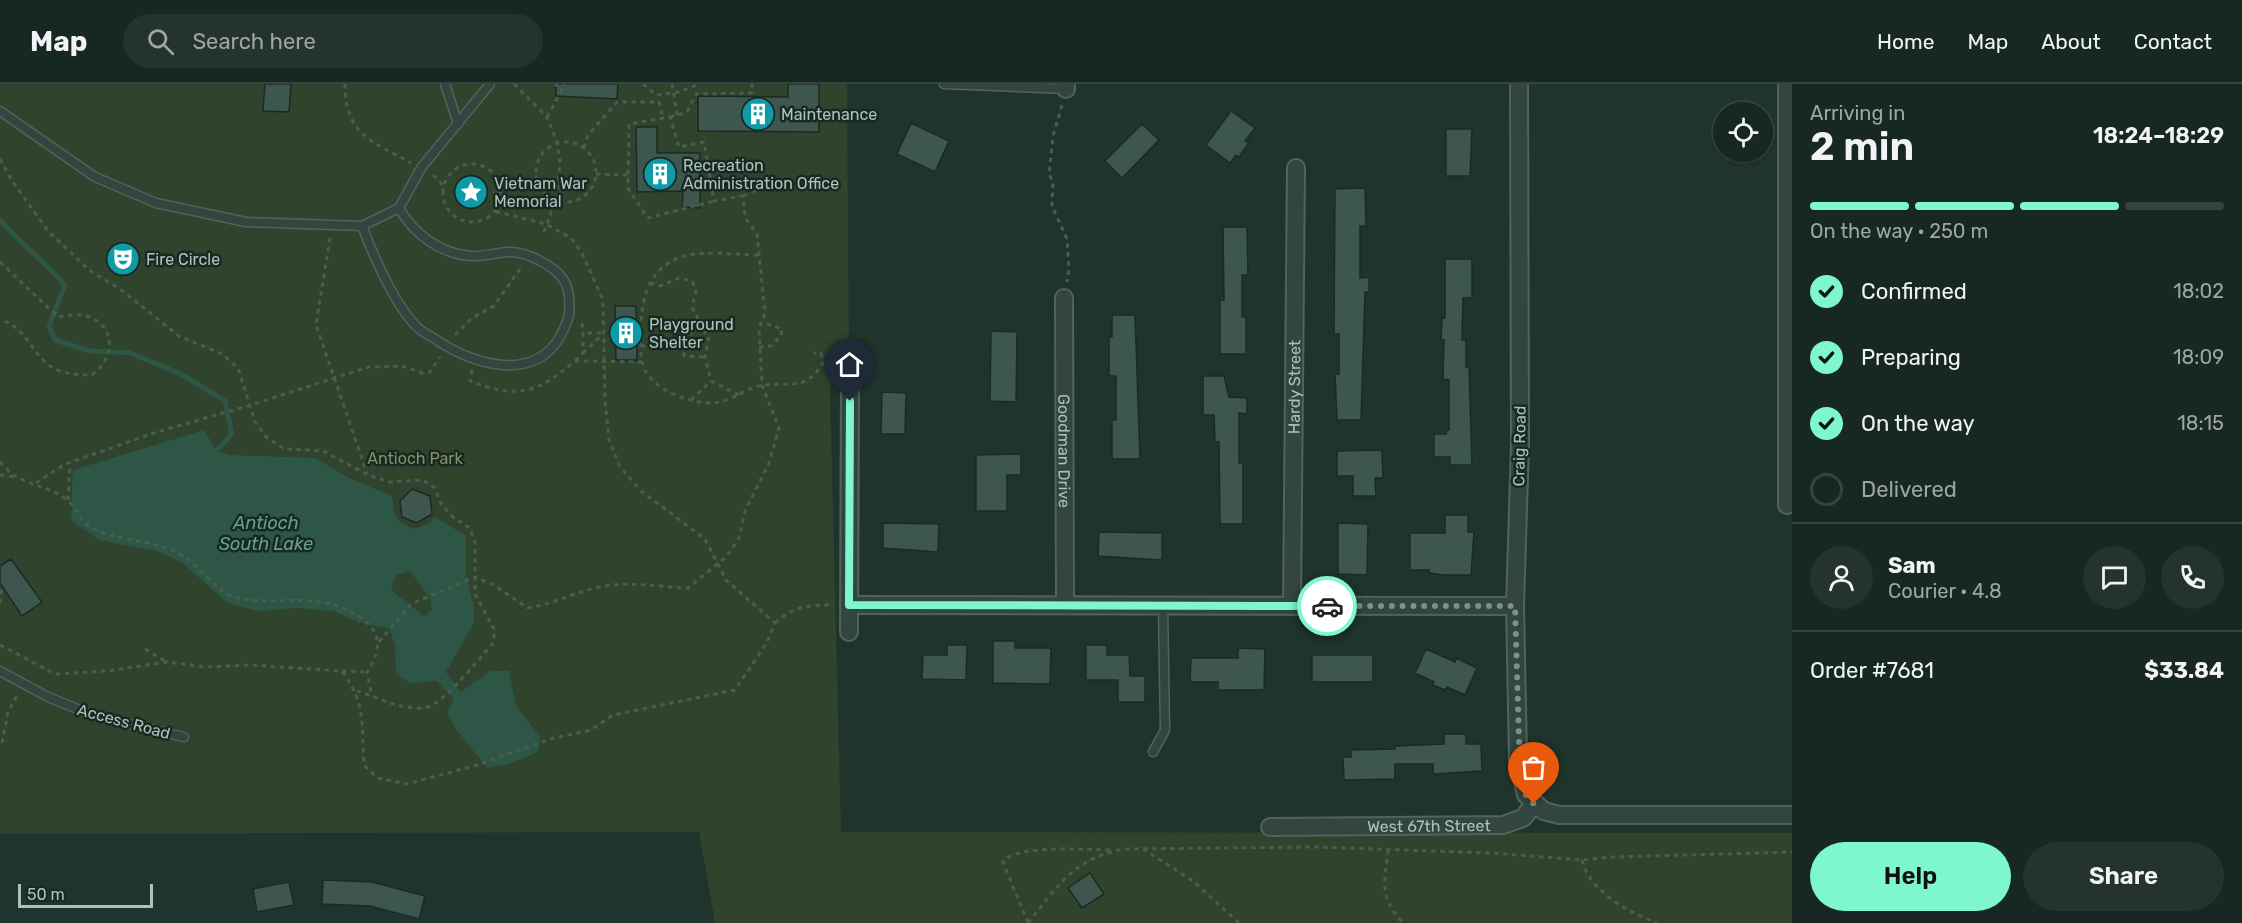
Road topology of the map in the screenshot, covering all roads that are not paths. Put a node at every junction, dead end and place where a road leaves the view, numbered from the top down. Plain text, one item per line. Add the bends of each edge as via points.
1 (445, 84) edge
2 (490, 84) edge
3 (944, 84) edge
4 (1519, 84) edge
5 (1787, 84) edge
6 (1066, 87) edge
7 (0, 111) edge
8 (458, 123) junction
9 (1296, 168) dead end
10 (399, 208) junction
11 (362, 226) junction
12 (1064, 298) road end
13 (850, 377) dead end
14 (1787, 505) dead end
15 (1065, 604) junction
16 (849, 605) junction
17 (1162, 605) junction
18 (1292, 606) junction
19 (1515, 606) junction
20 (849, 632) dead end
21 (0, 671) edge
22 (184, 736) dead end
23 (1153, 752) dead end
24 (1534, 804) junction
25 (1792, 815) edge
26 (1269, 827) dead end

1 - 8 lane
2 - 8 lane
3 - 6 lane
4 - 19 street, Craig Road via 1520,445
5 - 14 street
7 - 11 lane via 95,177 156,203 246,222
8 - 10 lane via 421,168
9 - 18 street, Hardy Street
10 - 11 lane
10 - 11 lane via 414,230 436,246 470,256 514,252 545,264 563,279 570,300 568,321 549,352 532,362 509,366 485,364 453,351 416,326 391,287
12 - 15 street, Goodman Drive
13 - 16 street
15 - 16 street
15 - 17 street
16 - 20 street
17 - 18 street
17 - 23 lane via 1165,730
18 - 19 street
19 - 24 street, Craig Road via 1520,773 1526,795
21 - 22 lane, Access Road via 92,715
24 - 25 street via 1559,815
24 - 26 street, West 67th Street via 1523,818 1503,825

